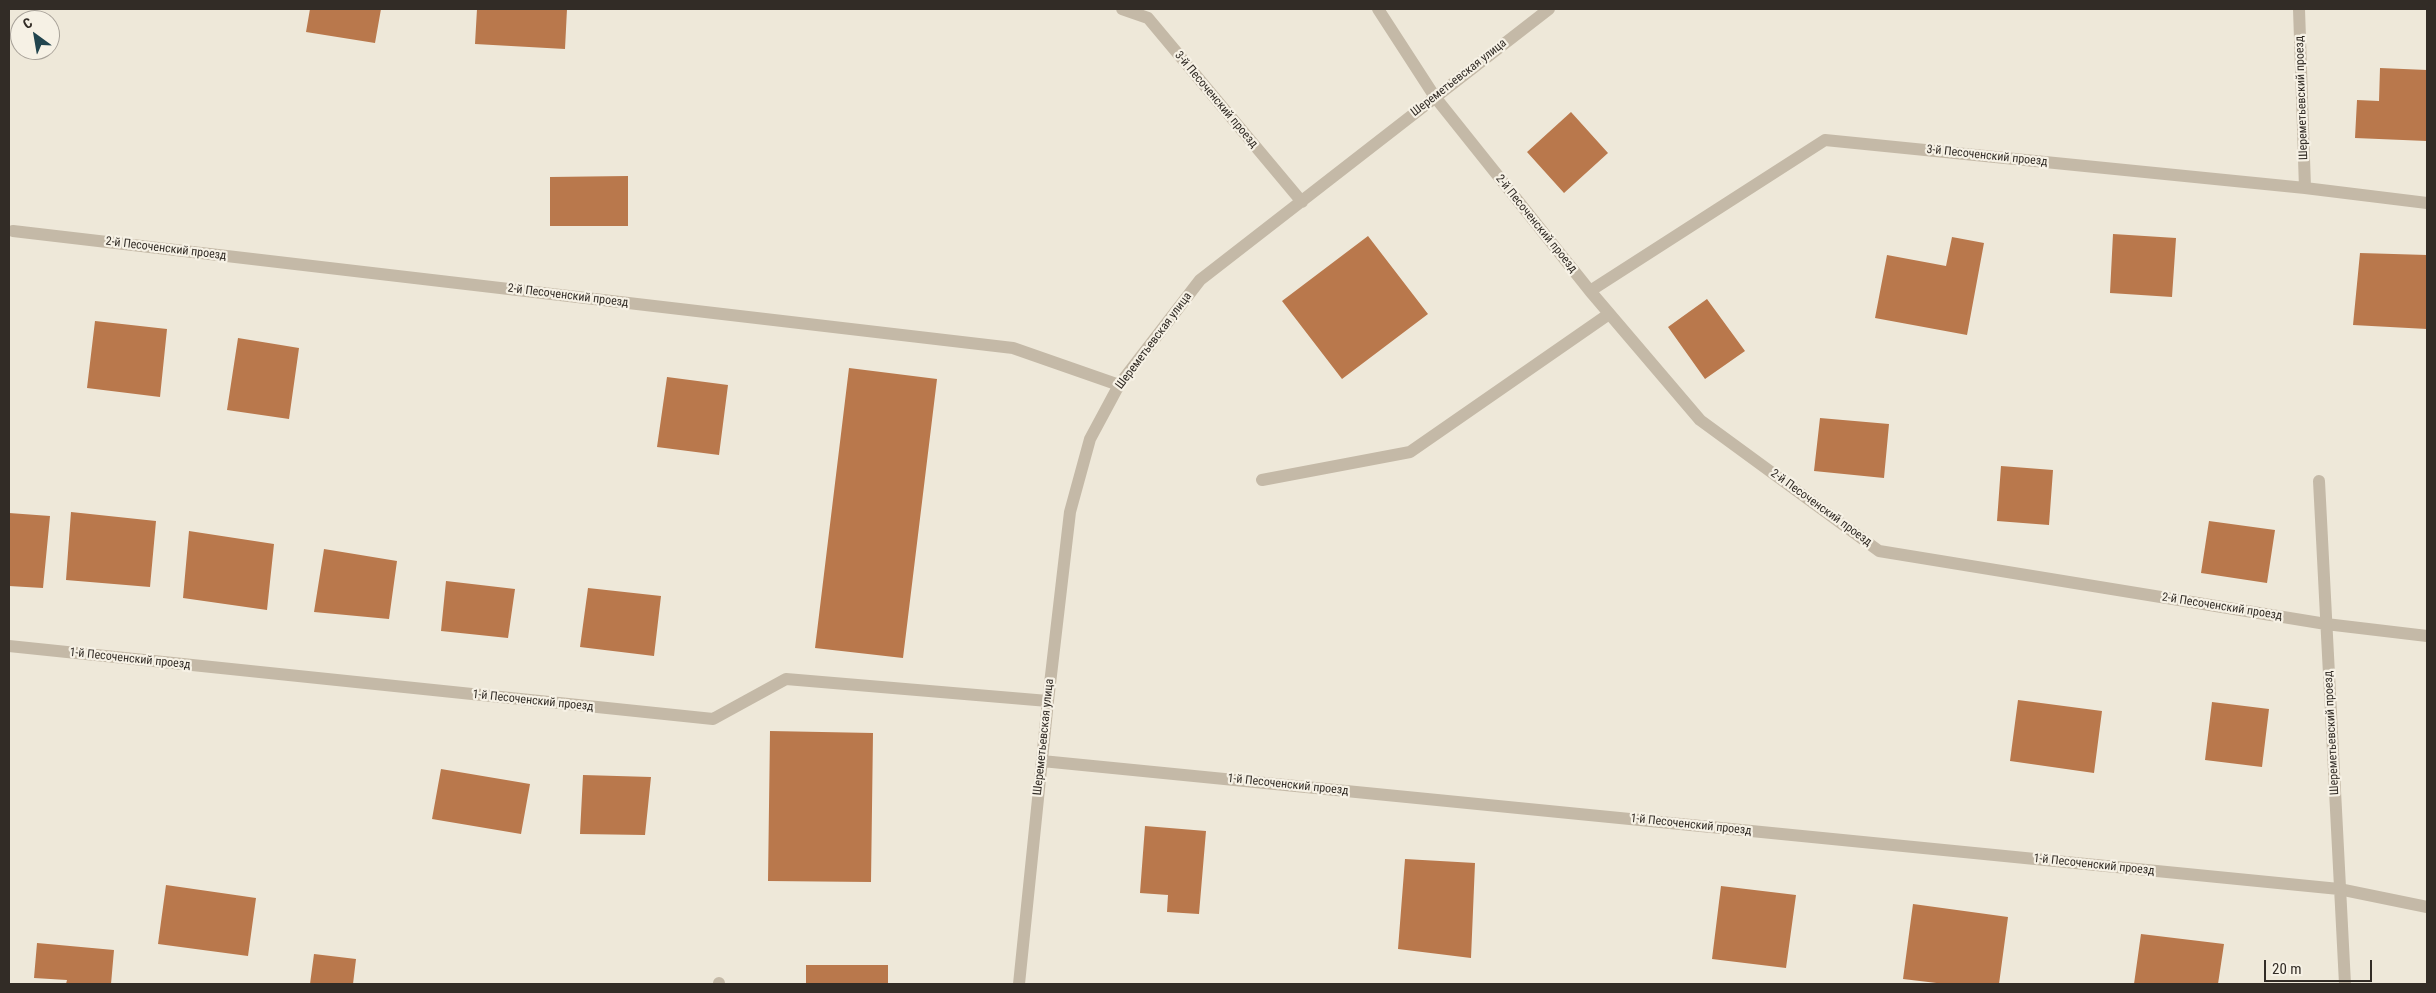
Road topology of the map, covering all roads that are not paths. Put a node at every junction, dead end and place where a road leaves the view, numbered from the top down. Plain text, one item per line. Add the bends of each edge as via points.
1 (1122, 9) edge
2 (1378, 9) edge
3 (1549, 9) edge
4 (2299, 9) edge
5 (1435, 97) junction
6 (2304, 188) junction
7 (1302, 202) junction
8 (2427, 203) edge
9 (13, 231) dead end
10 (1590, 291) junction
11 (1610, 314) junction
12 (1119, 385) junction
13 (1262, 480) dead end
14 (2319, 481) dead end
15 (2326, 624) junction
16 (2427, 636) edge
17 (9, 646) edge
18 (1048, 701) junction
19 (1042, 760) junction
20 (2339, 889) junction
21 (2427, 907) edge
22 (1019, 984) edge
23 (2345, 984) edge

1 - 7 street, 3-й Песоченский проезд via 1148,18
2 - 5 street, 2-й Песоченский проезд
3 - 5 street, Шереметьевская улица
4 - 6 street, Шереметьевский проезд
5 - 7 street, Шереметьевская улица
5 - 10 street, 2-й Песоченский проезд
6 - 8 street, 3-й Песоченский проезд
6 - 10 street, 3-й Песоченский проезд via 1825,140
7 - 12 street, Шереметьевская улица via 1200,280
9 - 12 street, 2-й Песоченский проезд via 1013,348
10 - 11 street, 2-й Песоченский проезд
11 - 13 street via 1410,452
11 - 15 street, 2-й Песоченский проезд via 1700,420 1879,551
12 - 18 street, Шереметьевская улица via 1090,439 1070,512
14 - 15 street, Шереметьевский проезд
15 - 16 street, 2-й Песоченский проезд
15 - 20 street, Шереметьевский проезд
17 - 18 street, 1-й Песоченский проезд via 713,719 786,679
18 - 19 street, Шереметьевская улица
19 - 20 street, 1-й Песоченский проезд
19 - 22 street, Шереметьевская улица
20 - 21 street, 1-й Песоченский проезд
20 - 23 street, Шереметьевский проезд

